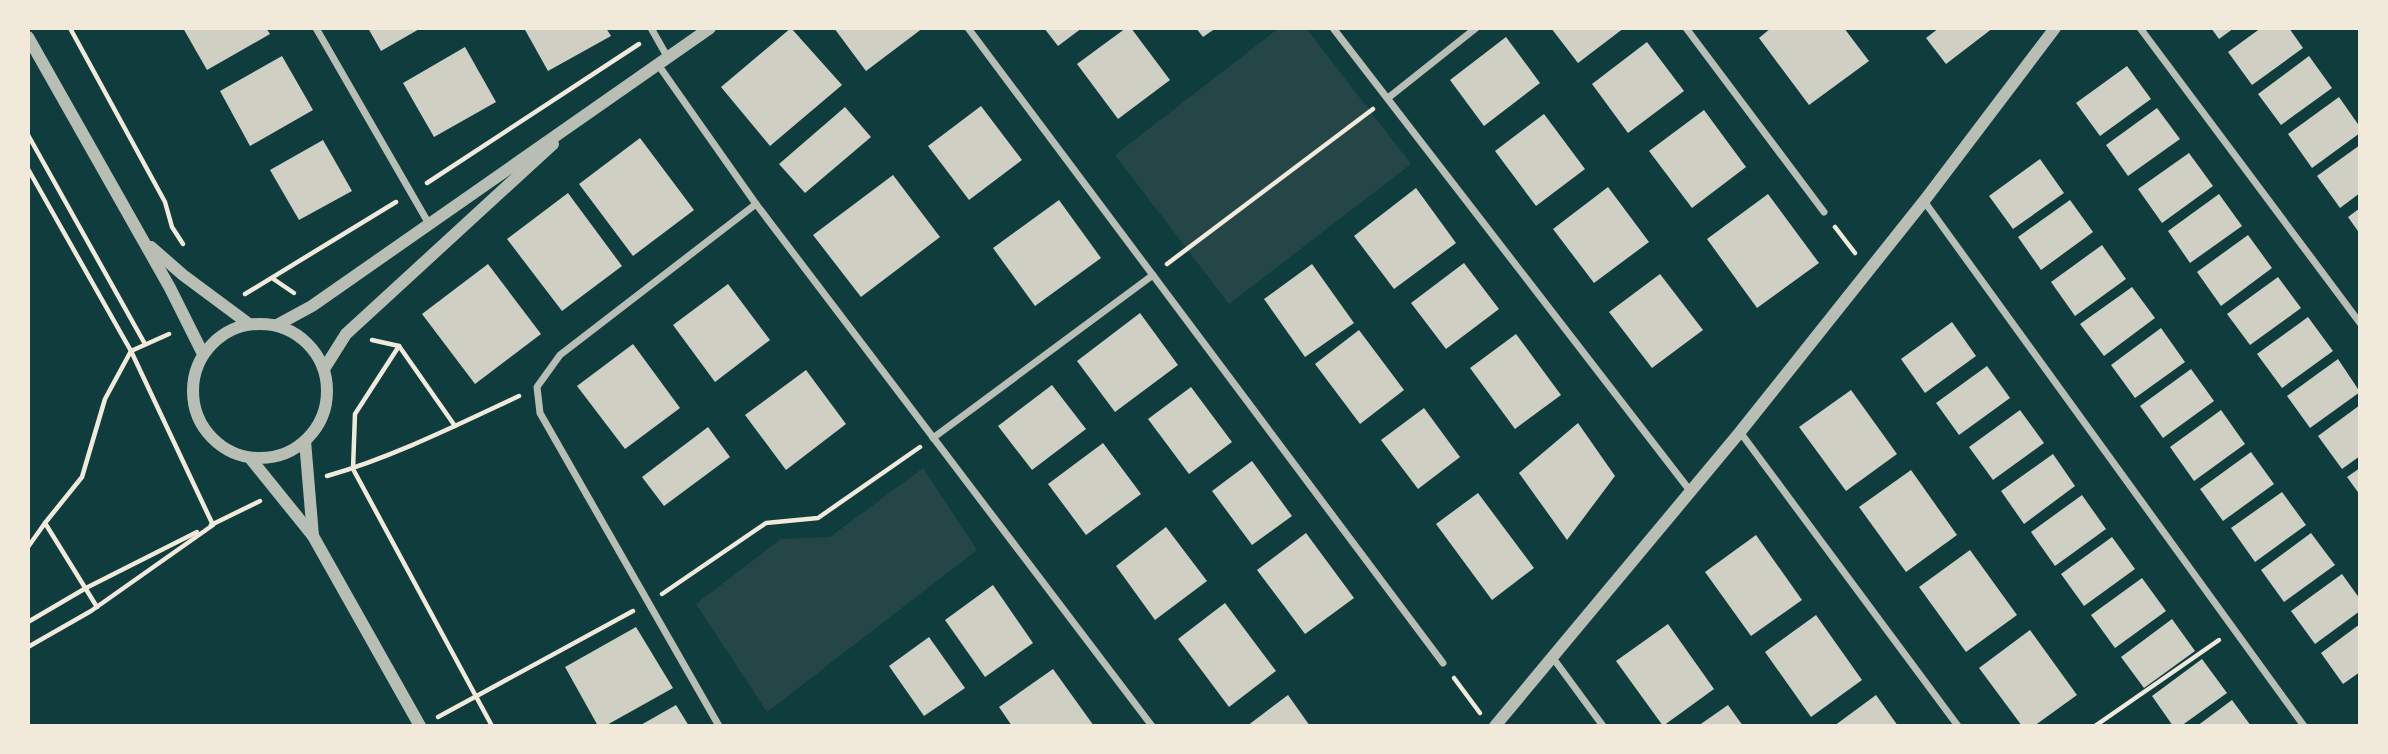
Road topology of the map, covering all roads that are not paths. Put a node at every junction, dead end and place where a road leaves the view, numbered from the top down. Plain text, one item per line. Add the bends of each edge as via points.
1 (316, 28) edge
2 (651, 28) edge
3 (710, 28) edge
4 (968, 28) edge
5 (1333, 28) edge
6 (1476, 28) edge
7 (1686, 28) edge
8 (2140, 28) edge
9 (2051, 30) edge
10 (28, 37) edge
11 (664, 62) junction
12 (1388, 97) junction
13 (591, 110) junction
14 (1924, 201) junction
15 (756, 204) junction
16 (1824, 212) road end
17 (429, 224) junction
18 (143, 239) junction
19 (1153, 275) junction
20 (2360, 323) edge
21 (249, 324) junction
22 (277, 325) junction
23 (203, 354) junction
24 (324, 369) junction
25 (1740, 432) junction
26 (933, 439) junction
27 (305, 441) junction
28 (250, 458) junction
29 (1691, 492) junction
30 (313, 536) junction
31 (1553, 658) junction
32 (1443, 663) road end
33 (426, 723) edge
34 (719, 726) edge
35 (1152, 726) edge
36 (1495, 726) edge
37 (1603, 726) edge
38 (1958, 726) edge
39 (2304, 726) edge

1 - 17 street
2 - 11 street
3 - 11 street
4 - 19 street
5 - 12 street
6 - 12 street
7 - 16 street
8 - 20 street
9 - 14 street
10 - 18 street
11 - 13 street
11 - 15 street
12 - 29 street
13 - 17 street
13 - 24 street via 346,334
14 - 25 street
14 - 39 street
15 - 26 street
15 - 34 street via 560,355 537,387 540,413
17 - 22 street via 312,306
18 - 21 street
18 - 23 street
19 - 26 street
19 - 32 street
21 - 22 street
21 - 23 street via 215,340
22 - 24 street via 306,342
23 - 28 street via 194,375 198,419 211,438
24 - 27 street via 325,410
25 - 29 street
25 - 38 street
26 - 35 street
27 - 28 street via 269,458
27 - 30 street
28 - 30 street
29 - 31 street
30 - 33 street
31 - 36 street
31 - 37 street

